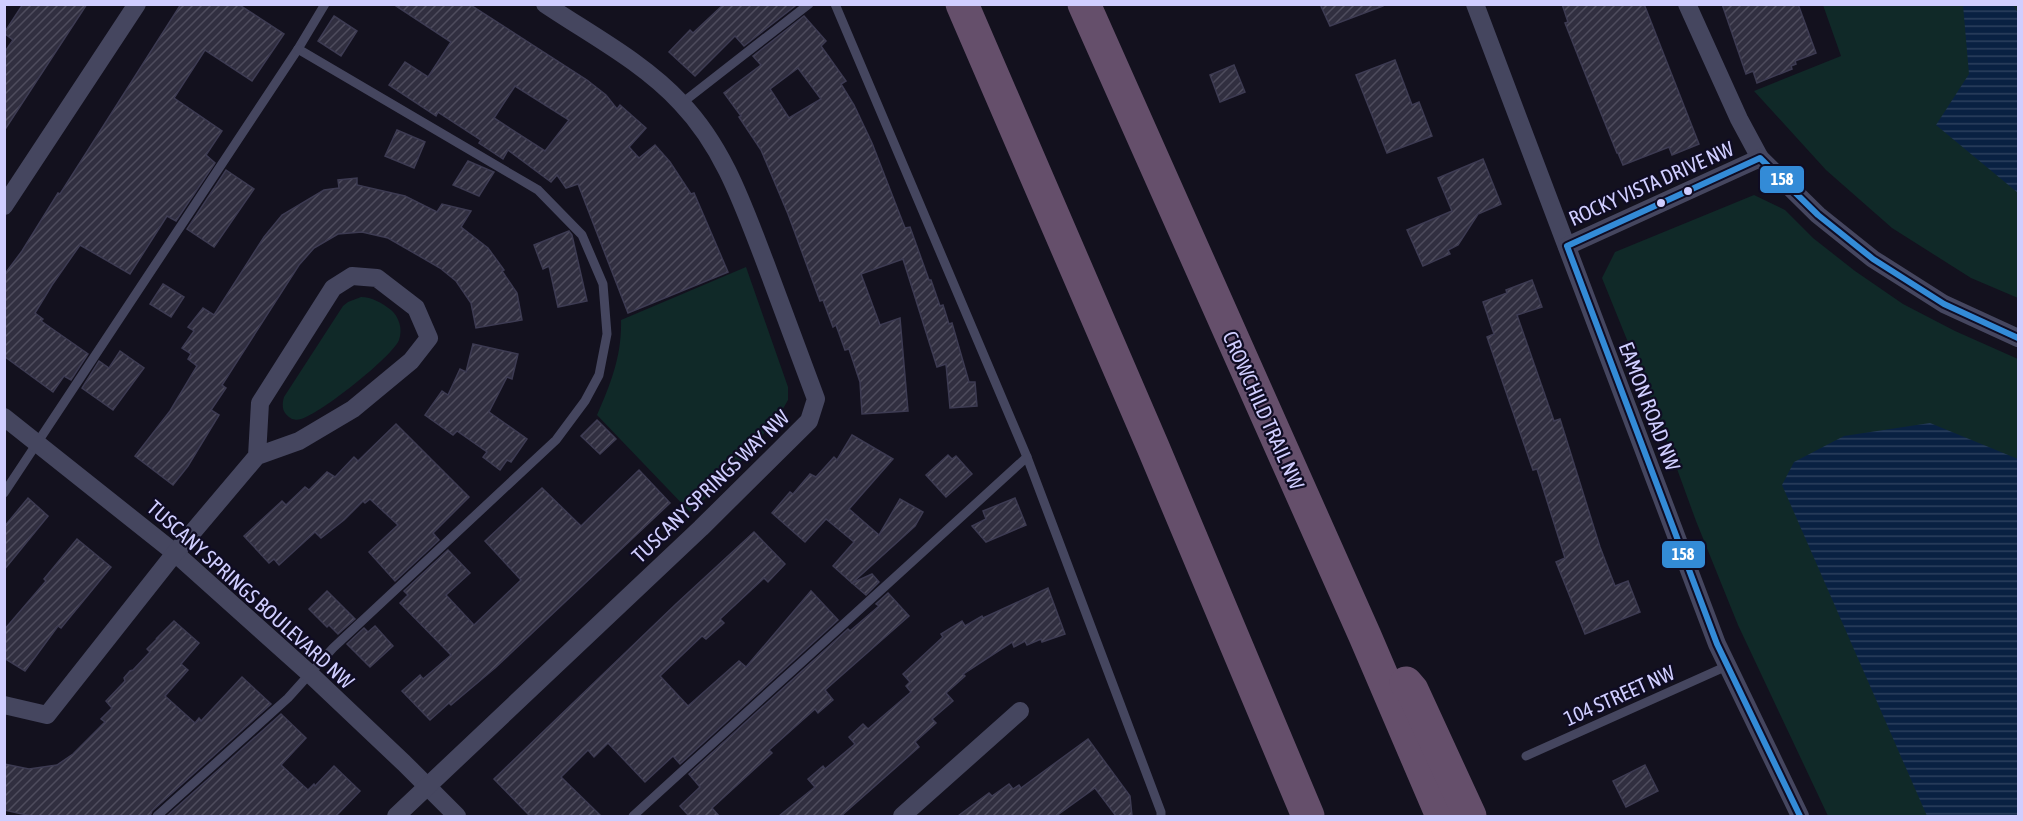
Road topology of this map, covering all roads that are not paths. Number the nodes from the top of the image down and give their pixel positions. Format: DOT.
graph roads {
  1 [pos="137,4"];
  2 [pos="325,4"];
  3 [pos="545,4"];
  4 [pos="809,4"];
  5 [pos="835,4"];
  6 [pos="962,4"];
  7 [pos="1084,4"];
  8 [pos="1475,4"];
  9 [pos="1687,4"];
  10 [pos="298,49"];
  11 [pos="682,104"];
  12 [pos="1760,158"];
  13 [pos="4,206"];
  14 [pos="1566,246"];
  15 [pos="2019,338"];
  16 [pos="4,417"];
  17 [pos="37,442"];
  18 [pos="257,456"];
  19 [pos="1027,457"];
  20 [pos="4,493"];
  21 [pos="175,553"];
  22 [pos="1365,636"];
  23 [pos="1727,666"];
  24 [pos="310,674"];
  25 [pos="4,705"];
  26 [pos="1020,711"];
  27 [pos="1526,756"];
  28 [pos="428,787"];
  29 [pos="157,816"];
  30 [pos="396,816"];
  31 [pos="457,816"];
  32 [pos="633,816"];
  33 [pos="902,816"];
  34 [pos="1161,816"];
  35 [pos="1308,816"];
  36 [pos="1442,816"];
  37 [pos="1470,816"];
  38 [pos="1800,816"];
  1 -- 13 [label="street"];
  2 -- 10 [label="lane"];
  3 -- 11 [label="street, TUSCANY SPRINGS WAY NW"];
  4 -- 11 [label="lane"];
  5 -- 19 [label="lane"];
  6 -- 35 [label="highway"];
  7 -- 22 [label="highway, CROWCHILD TRAIL NW"];
  8 -- 14 [label="street, EAMON ROAD NW"];
  9 -- 12 [label="street"];
  10 -- 17 [label="lane"];
  10 -- 24 [label="lane"];
  11 -- 28 [label="street, TUSCANY SPRINGS WAY NW"];
  12 -- 14 [label="street, ROCKY VISTA DRIVE NW"];
  12 -- 15 [label="street, ROCKY VISTA DRIVE NW"];
  14 -- 23 [label="street, EAMON ROAD NW"];
  16 -- 17 [label="street, TUSCANY SPRINGS BOULEVARD NW"];
  17 -- 20 [label="lane"];
  17 -- 21 [label="street, TUSCANY SPRINGS BOULEVARD NW"];
  18 -- 18 [label="street"];
  18 -- 21 [label="street"];
  19 -- 32 [label="lane"];
  19 -- 34 [label="lane"];
  21 -- 24 [label="street, TUSCANY SPRINGS BOULEVARD NW"];
  21 -- 25 [label="street"];
  22 -- 36 [label="highway, CROWCHILD TRAIL NW"];
  22 -- 37 [label="highway"];
  23 -- 27 [label="lane, 104 STREET NW"];
  23 -- 38 [label="street, EAMON ROAD NW"];
  24 -- 28 [label="street, TUSCANY SPRINGS BOULEVARD NW"];
  24 -- 29 [label="lane"];
  26 -- 33 [label="street"];
  28 -- 30 [label="street, TUSCANY SPRINGS WAY NW"];
  28 -- 31 [label="street, TUSCANY SPRINGS BOULEVARD NW"];
}
